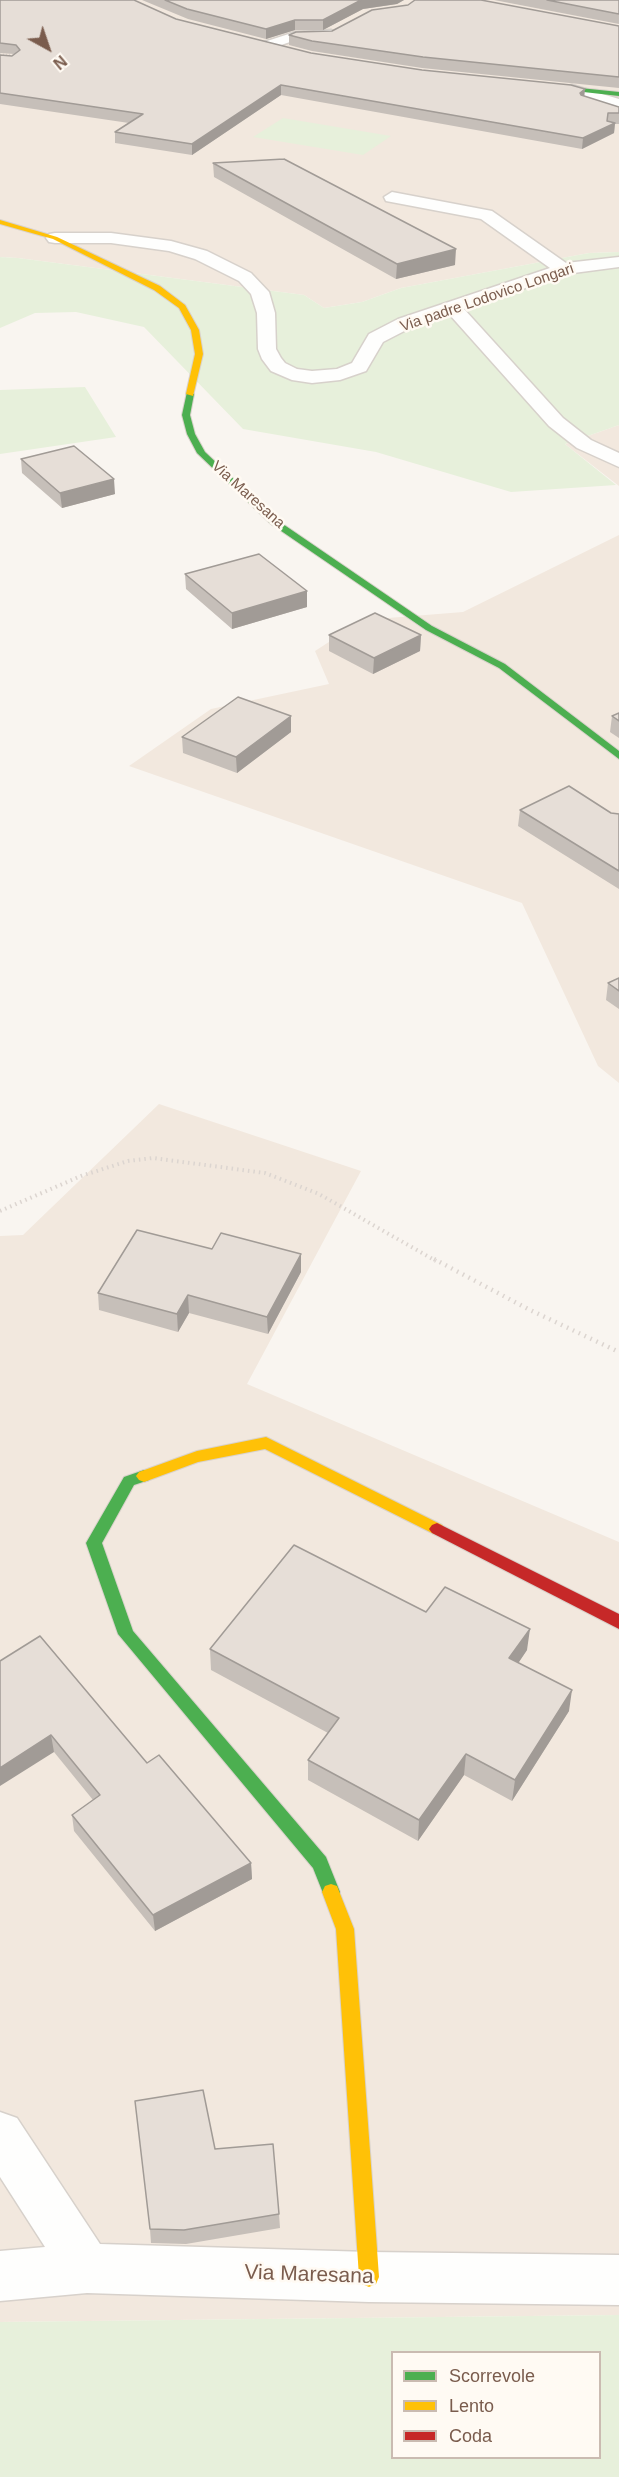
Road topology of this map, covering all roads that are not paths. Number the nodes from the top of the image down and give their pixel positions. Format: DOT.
graph roads {
  1 [pos="347,25"];
  2 [pos="261,45"];
  3 [pos="289,52"];
  4 [pos="527,85"];
  5 [pos="572,90"];
  6 [pos="619,94"];
  7 [pos="619,104"];
  8 [pos="392,197"];
  9 [pos="0,222"];
  10 [pos="55,238"];
  11 [pos="619,262"];
  12 [pos="563,269"];
  13 [pos="452,307"];
  14 [pos="619,461"];
  15 [pos="619,756"];
  16 [pos="619,1622"];
  17 [pos="0,2134"];
  18 [pos="87,2268"];
  19 [pos="0,2276"];
  20 [pos="369,2277"];
  21 [pos="619,2280"];
  1 -- 2 [label="street"];
  2 -- 3 [label="street"];
  4 -- 5 [label="street"];
  5 -- 6 [label="street"];
  5 -- 7 [label="street"];
  8 -- 12 [label="street"];
  9 -- 10 [label="street, Via Maresana"];
  10 -- 13 [label="street, Via padre Lodovico Longari"];
  10 -- 15 [label="street, Via Maresana"];
  11 -- 12 [label="street, Via padre Lodovico Longari"];
  12 -- 13 [label="street, Via padre Lodovico Longari"];
  13 -- 14 [label="street"];
  16 -- 20 [label="street"];
  17 -- 18 [label="street"];
  18 -- 19 [label="street, Via Maresana"];
  18 -- 20 [label="street, Via Maresana"];
  20 -- 21 [label="street, Via Maresana"];
}
